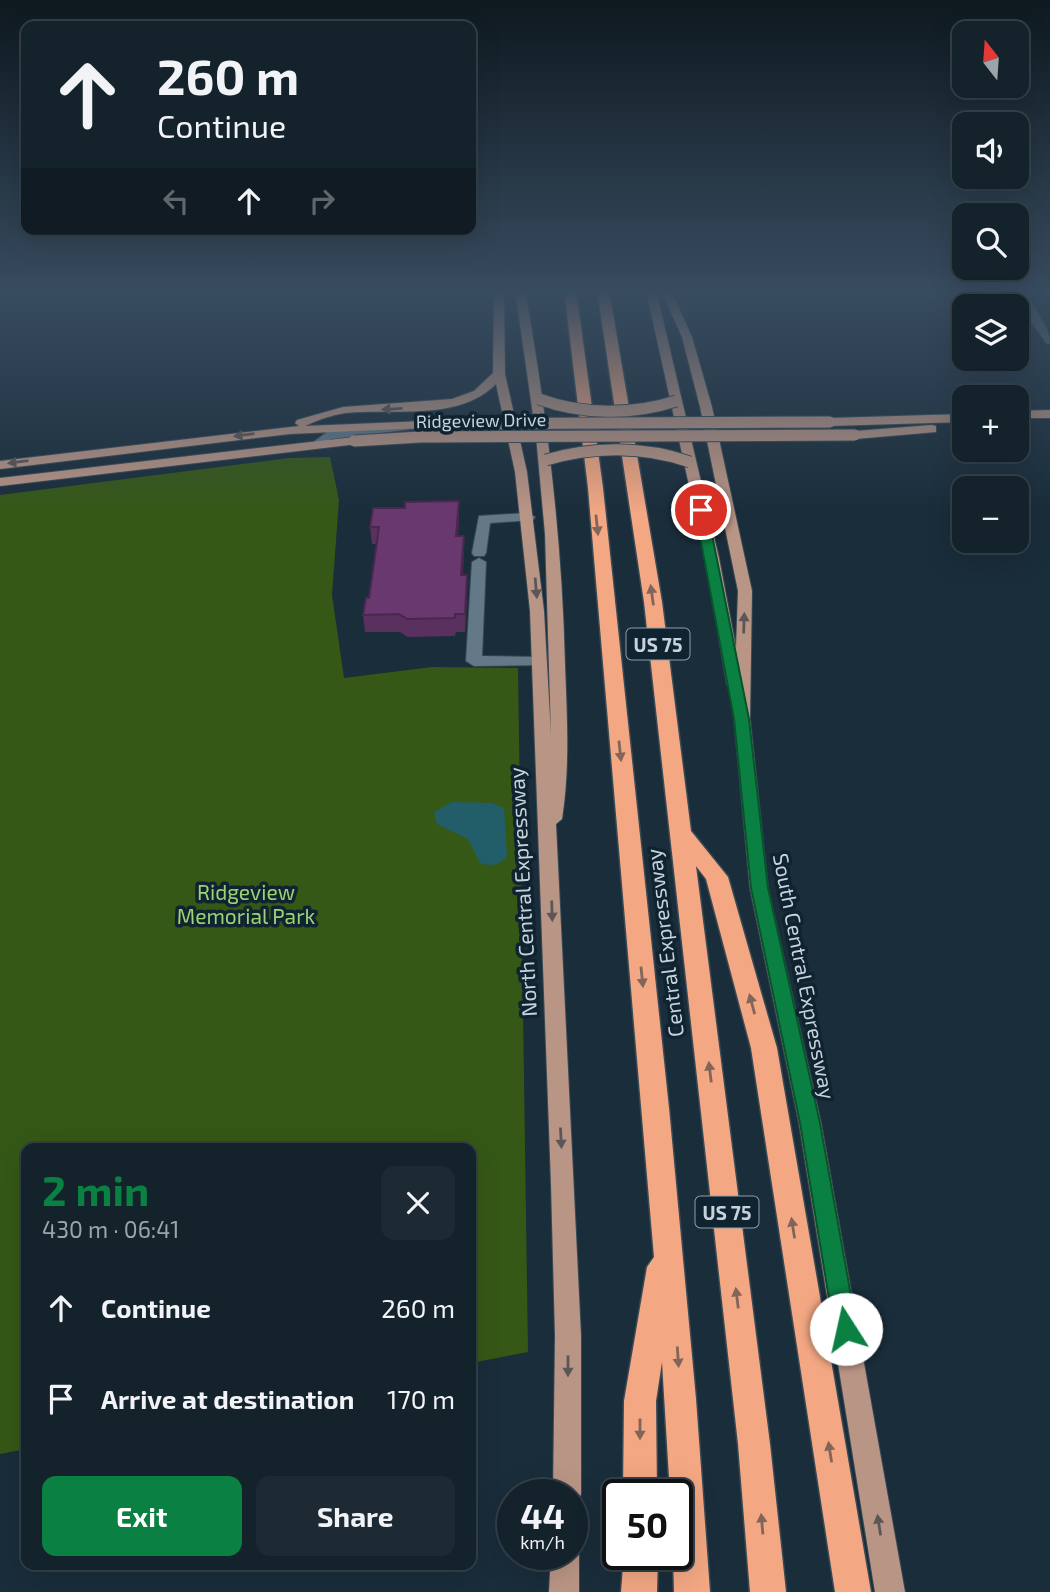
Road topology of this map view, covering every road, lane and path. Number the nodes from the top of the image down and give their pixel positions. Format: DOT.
graph roads {
  1 [pos="499,364"];
  2 [pos="533,364"];
  3 [pos="580,364"];
  4 [pos="615,364"];
  5 [pos="670,364"];
  6 [pos="694,364"];
  7 [pos="499,374"];
  8 [pos="539,399"];
  9 [pos="676,401"];
  10 [pos="952,419"];
  11 [pos="682,423"];
  12 [pos="422,424"];
  13 [pos="952,427"];
  14 [pos="290,429"];
  15 [pos="543,435"];
  16 [pos="685,437"];
  17 [pos="317,444"];
  18 [pos="46,459"];
  19 [pos="546,460"];
  20 [pos="690,462"];
  21 [pos="0,464"];
  22 [pos="47,476"];
  23 [pos="0,482"];
  24 [pos="528,517"];
  25 [pos="539,662"];
  26 [pos="741,719"];
  27 [pos="680,833"];
  28 [pos="549,843"];
  29 [pos="666,1240"];
  30 [pos="567,1479"];
  31 [pos="640,1479"];
  32 [pos="565,1570"];
  33 [pos="640,1570"];
  34 [pos="564,1592"];
  35 [pos="639,1592"];
  36 [pos="692,1592"];
  37 [pos="768,1592"];
  38 [pos="853,1592"];
  39 [pos="890,1592"];
  1 -- 7 [label="main road, North Central Expressway"];
  2 -- 8 [label="main road"];
  3 -- 29 [label="highway, Central Expressway / US 75, one-way"];
  27 -- 4 [label="highway, Central Expressway / US 75, one-way"];
  5 -- 9 [label="main road"];
  26 -- 6 [label="main road, South Central Expressway, one-way"];
  7 -- 14 [label="main road, one-way"];
  7 -- 24 [label="main road, North Central Expressway"];
  8 -- 9 [label="main road, bridge"];
  8 -- 15 [label="main road"];
  9 -- 11 [label="main road"];
  10 -- 11 [label="main road, Ridgeview Drive, bridge"];
  11 -- 15 [label="main road, Ridgeview Drive, bridge"];
  11 -- 16 [label="main road, bridge"];
  12 -- 14 [label="main road, Ridgeview Drive"];
  12 -- 15 [label="main road, Ridgeview Drive, bridge"];
  12 -- 17 [label="street"];
  13 -- 16 [label="main road, Ridgeview Drive, bridge"];
  14 -- 18 [label="main road, Ridgeview Drive, one-way"];
  15 -- 16 [label="main road, Ridgeview Drive, bridge"];
  15 -- 17 [label="main road, bridge"];
  15 -- 19 [label="main road"];
  16 -- 20 [label="main road"];
  17 -- 22 [label="main road"];
  18 -- 21 [label="main road, Ridgeview Drive, one-way"];
  18 -- 22 [label="main road"];
  19 -- 20 [label="main road, bridge"];
  19 -- 28 [label="main road"];
  20 -- 26 [label="main road"];
  22 -- 23 [label="main road"];
  24 -- 25 [label="main road, North Central Expressway, one-way"];
  24 -- 25 [label="street"];
  25 -- 28 [label="main road, North Central Expressway"];
  39 -- 26 [label="main road, South Central Expressway, one-way"];
  37 -- 27 [label="highway, Central Expressway / US 75, one-way"];
  38 -- 27 [label="highway, one-way"];
  28 -- 30 [label="main road, North Central Expressway, one-way"];
  29 -- 31 [label="highway, one-way"];
  29 -- 36 [label="highway, Central Expressway / US 75, one-way"];
  32 -- 34 [label="main road"];
  33 -- 35 [label="highway"];
}
